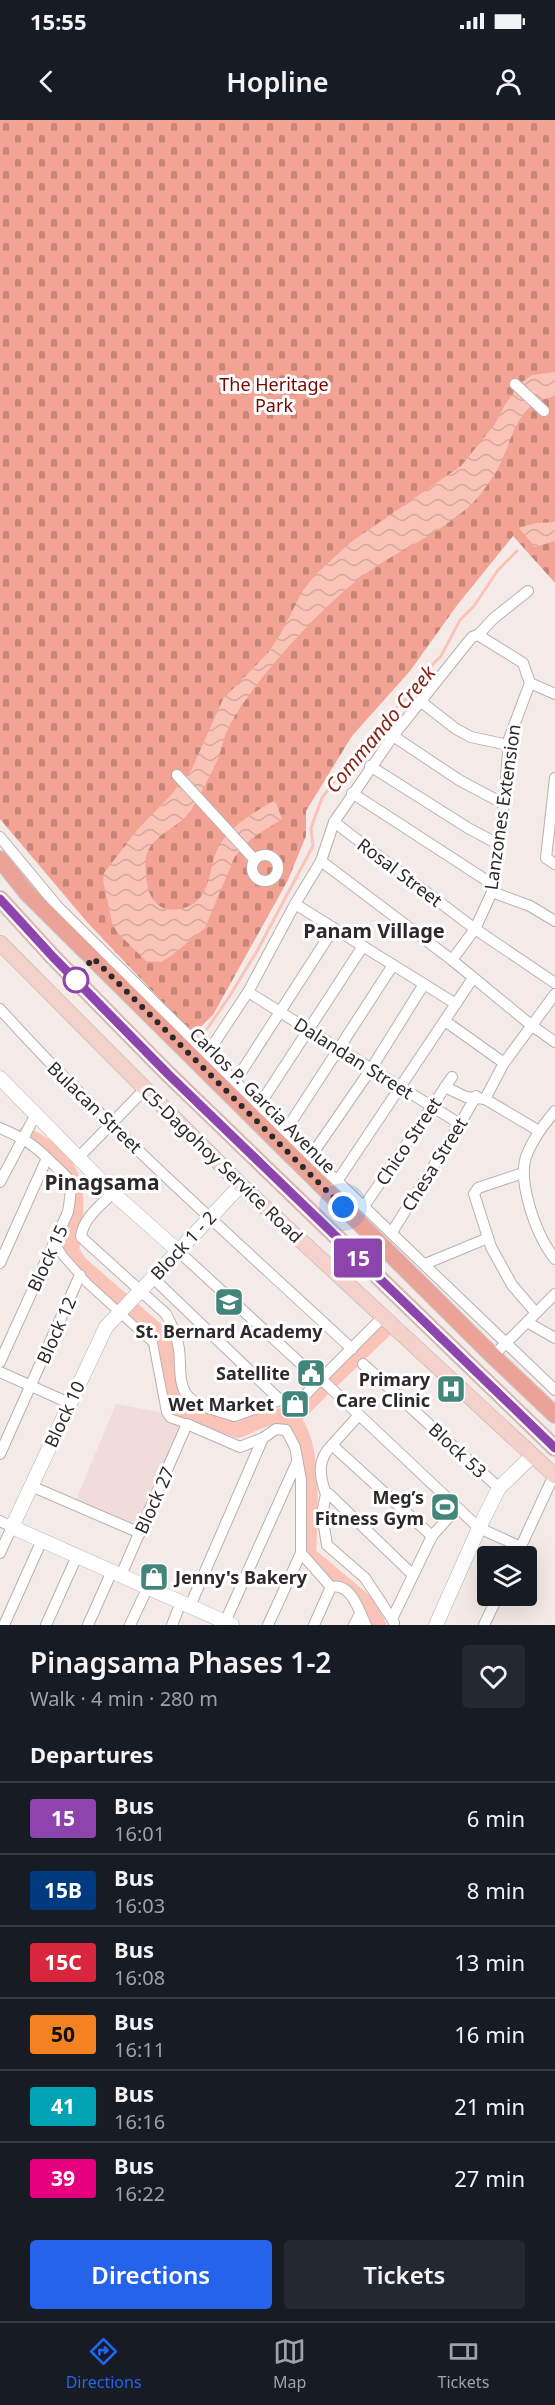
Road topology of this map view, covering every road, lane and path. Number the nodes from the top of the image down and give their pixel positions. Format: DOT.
graph roads {
  1 [pos="515,384"];
  2 [pos="544,411"];
  3 [pos="528,591"];
  4 [pos="475,636"];
  5 [pos="530,683"];
  6 [pos="555,694"];
  7 [pos="420,701"];
  8 [pos="393,736"];
  9 [pos="508,745"];
  10 [pos="370,766"];
  11 [pos="177,775"];
  12 [pos="555,778"];
  13 [pos="352,793"];
  14 [pos="504,804"];
  15 [pos="334,822"];
  16 [pos="0,837"];
  17 [pos="498,844"];
  18 [pos="253,858"];
  19 [pos="0,859"];
  20 [pos="321,861"];
  21 [pos="555,864"];
  22 [pos="492,888"];
  23 [pos="0,899"];
  24 [pos="295,904"];
  25 [pos="555,921"];
  26 [pos="334,928"];
  27 [pos="475,929"];
  28 [pos="363,946"];
  29 [pos="1,947"];
  30 [pos="452,960"];
  31 [pos="393,965"];
  32 [pos="473,978"];
  33 [pos="555,982"];
  34 [pos="424,984"];
  35 [pos="248,992"];
  36 [pos="555,994"];
  37 [pos="456,1004"];
  38 [pos="0,1009"];
  39 [pos="281,1012"];
  40 [pos="445,1020"];
  41 [pos="531,1025"];
  42 [pos="309,1030"];
  43 [pos="555,1042"];
  44 [pos="340,1049"];
  45 [pos="207,1054"];
  46 [pos="504,1063"];
  47 [pos="371,1069"];
  48 [pos="452,1077"];
  49 [pos="0,1078"];
  50 [pos="236,1080"];
  51 [pos="401,1087"];
  52 [pos="445,1087"];
  53 [pos="144,1089"];
  54 [pos="480,1097"];
  55 [pos="260,1104"];
  56 [pos="432,1107"];
  57 [pos="555,1111"];
  58 [pos="36,1114"];
  59 [pos="112,1123"];
  60 [pos="460,1124"];
  61 [pos="0,1128"];
  62 [pos="286,1130"];
  63 [pos="539,1131"];
  64 [pos="23,1138"];
  65 [pos="311,1156"];
  66 [pos="47,1158"];
  67 [pos="78,1158"];
  68 [pos="523,1173"];
  69 [pos="338,1180"];
  70 [pos="0,1182"];
  71 [pos="241,1185"];
  72 [pos="113,1193"];
  73 [pos="365,1205"];
  74 [pos="210,1216"];
  75 [pos="392,1232"];
  76 [pos="488,1238"];
  77 [pos="54,1240"];
  78 [pos="177,1250"];
  79 [pos="555,1258"];
  80 [pos="0,1263"];
  81 [pos="425,1264"];
  82 [pos="80,1275"];
  83 [pos="152,1277"];
  84 [pos="555,1294"];
  85 [pos="130,1302"];
  86 [pos="536,1313"];
  87 [pos="384,1316"];
  88 [pos="527,1322"];
  89 [pos="555,1338"];
  90 [pos="507,1343"];
  91 [pos="352,1349"];
  92 [pos="493,1356"];
  93 [pos="0,1362"];
  94 [pos="363,1364"];
  95 [pos="0,1372"];
  96 [pos="321,1379"];
  97 [pos="31,1386"];
  98 [pos="555,1390"];
  99 [pos="280,1400"];
  100 [pos="69,1403"];
  101 [pos="555,1415"];
  102 [pos="358,1416"];
  103 [pos="187,1424"];
  104 [pos="263,1438"];
  105 [pos="332,1445"];
  106 [pos="555,1448"];
  107 [pos="0,1454"];
  108 [pos="532,1456"];
  109 [pos="297,1462"];
  110 [pos="554,1475"];
  111 [pos="31,1486"];
  112 [pos="499,1488"];
  113 [pos="326,1494"];
  114 [pos="457,1508"];
  115 [pos="6,1524"];
  116 [pos="479,1528"];
  117 [pos="140,1533"];
  118 [pos="432,1536"];
  119 [pos="42,1540"];
  120 [pos="508,1546"];
  121 [pos="521,1546"];
  122 [pos="301,1552"];
  123 [pos="0,1553"];
  124 [pos="77,1556"];
  125 [pos="117,1573"];
  126 [pos="412,1574"];
  127 [pos="148,1587"];
  128 [pos="331,1587"];
  129 [pos="185,1604"];
  130 [pos="493,1606"];
  131 [pos="360,1614"];
  132 [pos="394,1622"];
  133 [pos="227,1624"];
  134 [pos="4,1625"];
  135 [pos="46,1625"];
  136 [pos="88,1625"];
  137 [pos="130,1625"];
  138 [pos="171,1625"];
  139 [pos="268,1625"];
  140 [pos="314,1625"];
  141 [pos="354,1625"];
  142 [pos="366,1625"];
  143 [pos="436,1625"];
  144 [pos="484,1625"];
  1 -- 2 [label="street"];
  3 -- 4 [label="street"];
  4 -- 5 [label="street"];
  4 -- 7 [label="street"];
  5 -- 6 [label="street"];
  5 -- 9 [label="street, Lanzones Extension"];
  7 -- 8 [label="street"];
  7 -- 9 [label="street"];
  8 -- 10 [label="street"];
  8 -- 14 [label="street"];
  9 -- 14 [label="street, Lanzones Extension"];
  10 -- 13 [label="street"];
  10 -- 17 [label="street"];
  11 -- 18 [label="street"];
  12 -- 21 [label="street"];
  13 -- 15 [label="street"];
  13 -- 22 [label="street"];
  14 -- 17 [label="street, Lanzones Extension"];
  15 -- 20 [label="street"];
  15 -- 27 [label="street, Rosal Street"];
  16 -- 45 [label="street"];
  17 -- 22 [label="street, Lanzones Extension"];
  19 -- 92 [label="main road, Carlos P. Garcia Avenue"];
  20 -- 24 [label="street"];
  20 -- 30 [label="street"];
  22 -- 25 [label="street"];
  22 -- 27 [label="street, Lanzones Extension"];
  23 -- 106 [label="main road"];
  24 -- 26 [label="street"];
  24 -- 35 [label="street"];
  26 -- 28 [label="street"];
  26 -- 39 [label="street"];
  27 -- 30 [label="street, Lanzones Extension"];
  27 -- 33 [label="street, Rosal Street"];
  28 -- 31 [label="street"];
  28 -- 42 [label="street"];
  29 -- 53 [label="main road, C5-Dagohoy Service Road"];
  30 -- 32 [label="street"];
  31 -- 34 [label="street"];
  31 -- 44 [label="street"];
  32 -- 37 [label="street"];
  32 -- 41 [label="street"];
  34 -- 37 [label="street"];
  34 -- 47 [label="street"];
  35 -- 39 [label="street, Dalandan Street"];
  35 -- 45 [label="street"];
  36 -- 41 [label="street, Chesa Street"];
  37 -- 40 [label="street"];
  38 -- 59 [label="street, Bulacan Street"];
  39 -- 42 [label="street, Dalandan Street"];
  39 -- 50 [label="street"];
  40 -- 46 [label="street"];
  40 -- 51 [label="street"];
  41 -- 43 [label="street"];
  41 -- 46 [label="street, Chesa Street"];
  42 -- 44 [label="street, Dalandan Street"];
  42 -- 55 [label="street"];
  44 -- 47 [label="street, Dalandan Street"];
  44 -- 62 [label="street"];
  45 -- 50 [label="street"];
  46 -- 54 [label="street, Chesa Street"];
  47 -- 51 [label="street, Dalandan Street"];
  47 -- 65 [label="street"];
  48 -- 52 [label="street, Chico Street"];
  49 -- 58 [label="street"];
  50 -- 55 [label="street"];
  51 -- 56 [label="street, Dalandan Street"];
  51 -- 69 [label="street"];
  52 -- 54 [label="street"];
  52 -- 56 [label="street, Chico Street"];
  53 -- 59 [label="street"];
  53 -- 71 [label="main road, C5-Dagohoy Service Road"];
  54 -- 60 [label="street, Chesa Street"];
  54 -- 63 [label="street"];
  55 -- 62 [label="street"];
  56 -- 60 [label="street, Dalandan Street"];
  56 -- 73 [label="street, Chico Street"];
  57 -- 63 [label="street"];
  58 -- 64 [label="street"];
  58 -- 67 [label="street"];
  59 -- 67 [label="street"];
  59 -- 74 [label="street, Bulacan Street"];
  60 -- 75 [label="street, Chesa Street"];
  61 -- 64 [label="street, Block 15"];
  62 -- 65 [label="street"];
  63 -- 68 [label="street"];
  64 -- 66 [label="street, Block 15"];
  64 -- 70 [label="street"];
  65 -- 69 [label="street"];
  66 -- 77 [label="street, Block 15"];
  66 -- 80 [label="street"];
  67 -- 72 [label="street"];
  68 -- 76 [label="street"];
  68 -- 79 [label="street"];
  69 -- 73 [label="street"];
  71 -- 74 [label="street, Block 1 - 2"];
  71 -- 87 [label="main road, C5-Dagohoy Service Road"];
  72 -- 78 [label="street"];
  72 -- 85 [label="street"];
  73 -- 75 [label="street"];
  74 -- 78 [label="street, Block 1 - 2"];
  74 -- 91 [label="street, Bulacan Street"];
  75 -- 81 [label="street"];
  76 -- 81 [label="street"];
  76 -- 86 [label="street"];
  77 -- 82 [label="street"];
  77 -- 93 [label="street, Block 15"];
  78 -- 83 [label="street, Block 1 - 2"];
  78 -- 96 [label="street"];
  81 -- 90 [label="street"];
  82 -- 85 [label="street"];
  82 -- 97 [label="street, Block 12"];
  83 -- 85 [label="street, Block 1 - 2"];
  83 -- 99 [label="street"];
  84 -- 86 [label="street"];
  85 -- 99 [label="street"];
  85 -- 100 [label="street, Block 10"];
  85 -- 103 [label="street"];
  86 -- 88 [label="street"];
  87 -- 91 [label="street"];
  87 -- 108 [label="main road, C5-Dagohoy Service Road"];
  88 -- 89 [label="street"];
  88 -- 90 [label="street"];
  90 -- 92 [label="street"];
  90 -- 98 [label="street"];
  91 -- 96 [label="street"];
  92 -- 101 [label="main road, Carlos P. Garcia Avenue"];
  94 -- 112 [label="street, Block 53"];
  95 -- 97 [label="street"];
  96 -- 99 [label="street"];
  96 -- 102 [label="street"];
  97 -- 100 [label="street"];
  97 -- 107 [label="street, Block 12"];
  100 -- 111 [label="street, Block 10"];
  102 -- 105 [label="street"];
  102 -- 114 [label="street"];
  103 -- 104 [label="street"];
  103 -- 117 [label="street, Block 27"];
  104 -- 109 [label="street"];
  104 -- 129 [label="street"];
  105 -- 113 [label="street"];
  105 -- 118 [label="street"];
  108 -- 110 [label="main road, C5-Dagohoy Service Road"];
  108 -- 112 [label="street"];
  109 -- 122 [label="street"];
  109 -- 133 [label="street"];
  110 -- 121 [label="street"];
  111 -- 115 [label="street, Block 10"];
  111 -- 117 [label="street"];
  112 -- 116 [label="street"];
  113 -- 126 [label="street"];
  113 -- 132 [label="street"];
  114 -- 116 [label="street"];
  114 -- 118 [label="street"];
  115 -- 119 [label="street"];
  115 -- 123 [label="street"];
  116 -- 120 [label="street"];
  116 -- 143 [label="street"];
  117 -- 125 [label="street, Block 27"];
  118 -- 126 [label="street"];
  119 -- 124 [label="street"];
  119 -- 134 [label="street"];
  122 -- 128 [label="street"];
  122 -- 139 [label="street"];
  124 -- 125 [label="street"];
  124 -- 135 [label="street"];
  125 -- 127 [label="street"];
  125 -- 136 [label="street, Block 27"];
  126 -- 132 [label="street"];
  127 -- 129 [label="street"];
  127 -- 137 [label="street"];
  128 -- 131 [label="street"];
  128 -- 140 [label="street"];
  129 -- 133 [label="street"];
  129 -- 138 [label="street"];
  130 -- 144 [label="street"];
  131 -- 141 [label="street"];
  131 -- 142 [label="street"];
}
